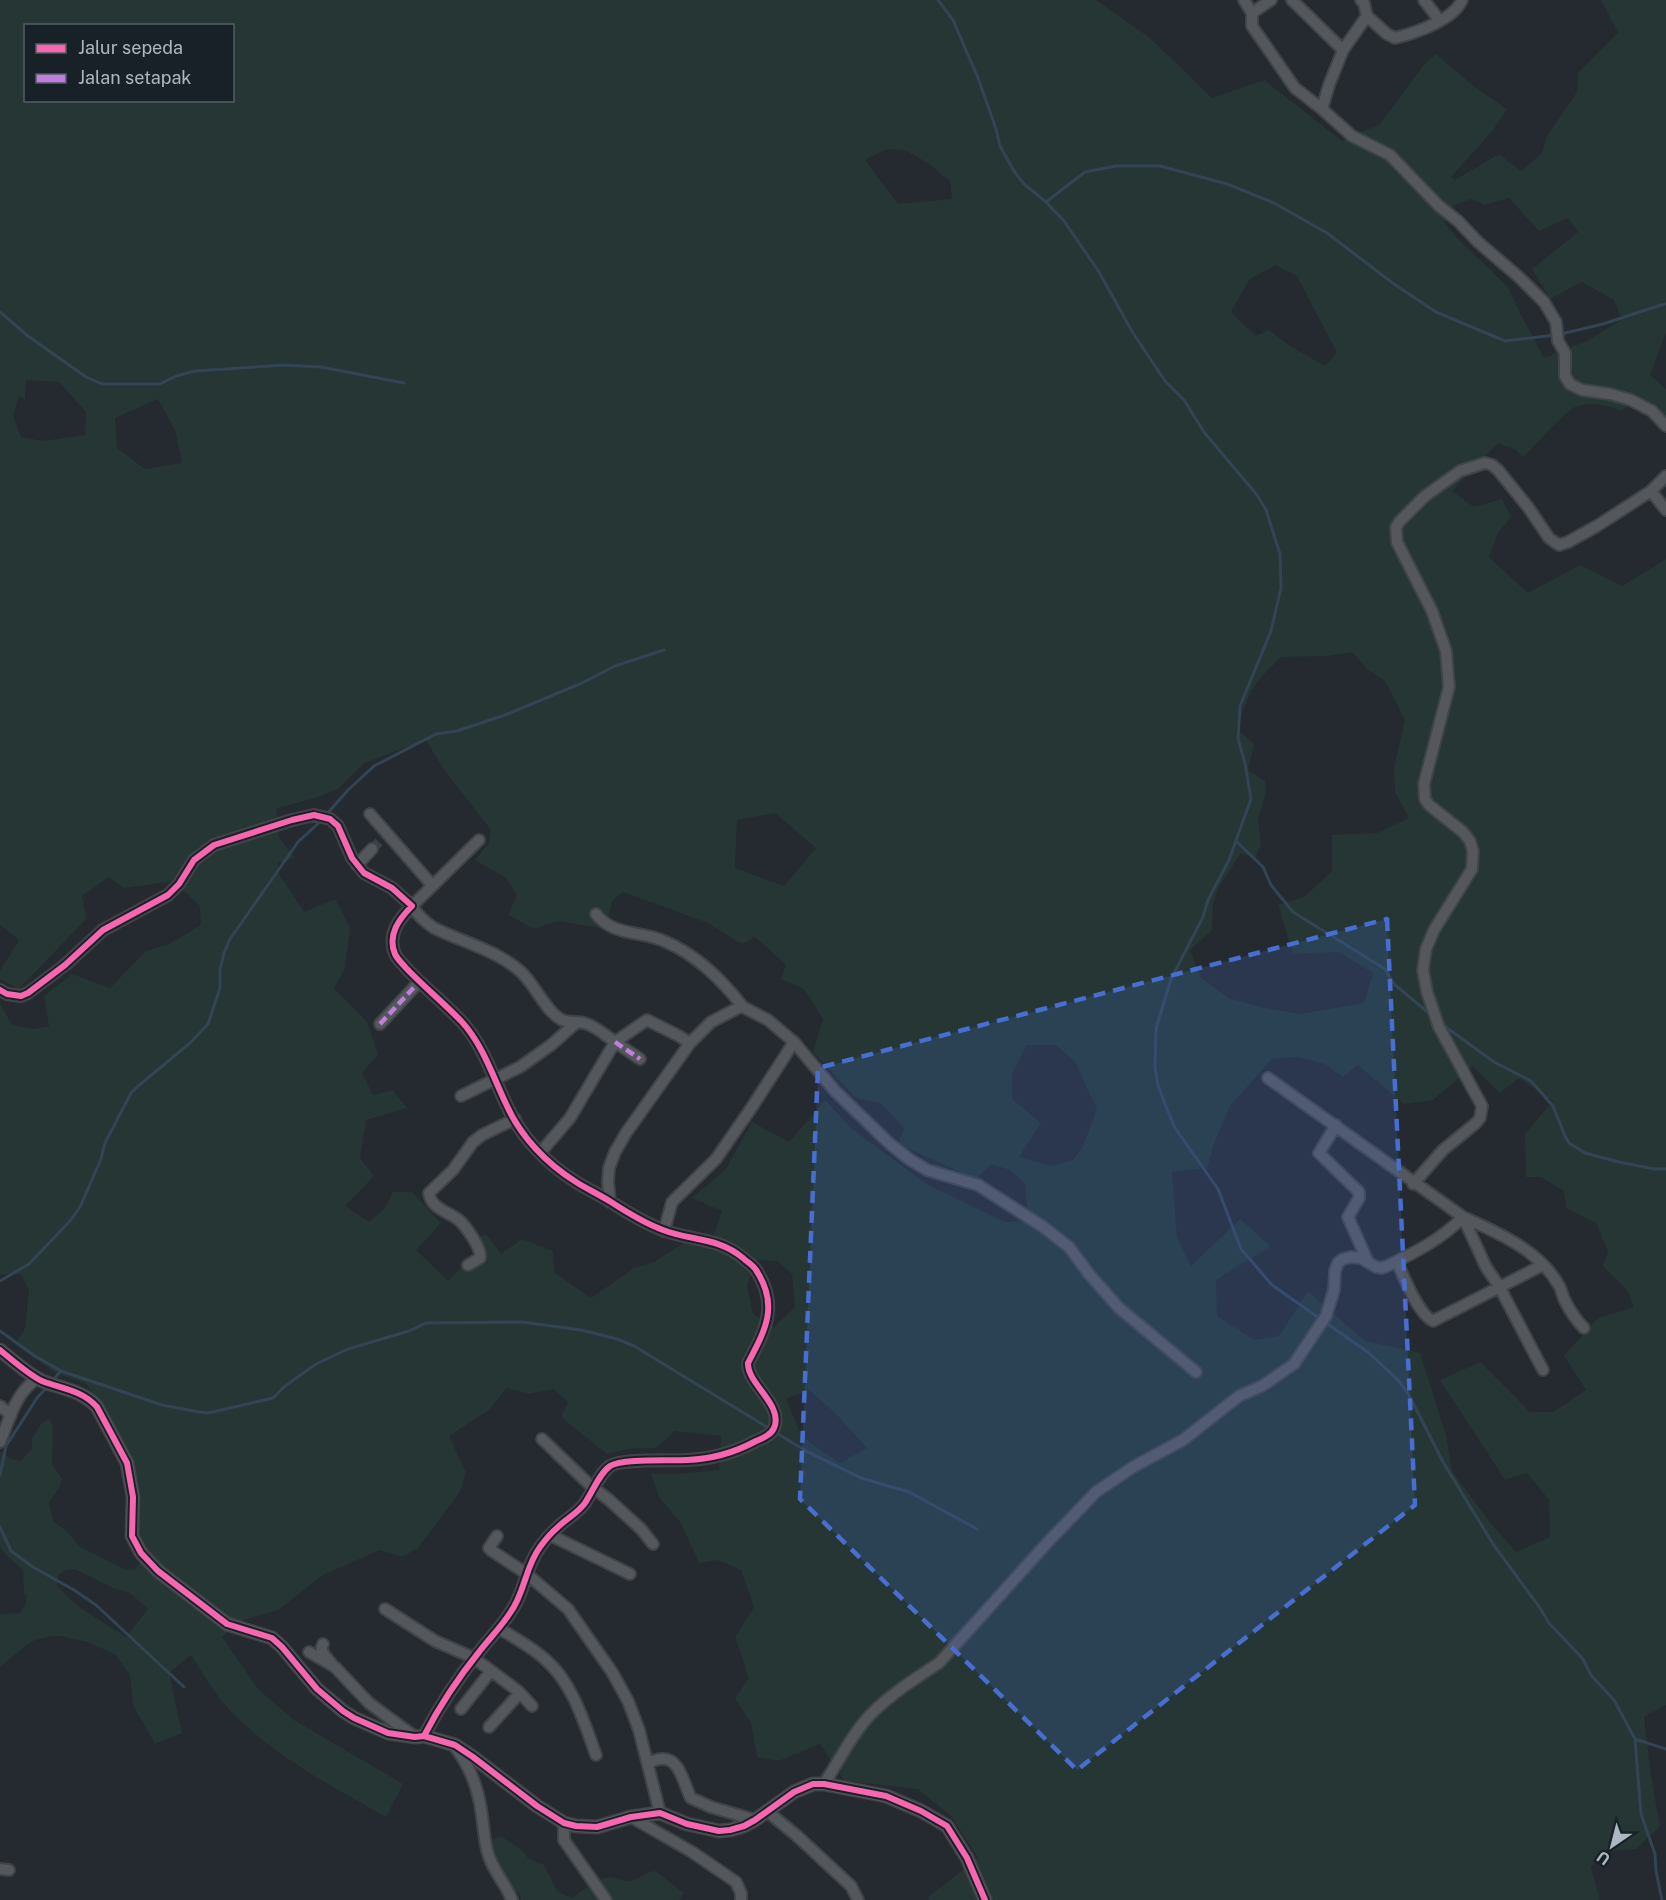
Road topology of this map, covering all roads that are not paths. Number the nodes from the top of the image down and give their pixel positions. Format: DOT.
graph roads {
  1 [pos="1244,0"];
  2 [pos="1271,0"];
  3 [pos="1292,0"];
  4 [pos="1361,0"];
  5 [pos="1424,0"];
  6 [pos="1461,0"];
  7 [pos="1252,13"];
  8 [pos="1367,16"];
  9 [pos="1440,21"];
  10 [pos="1343,50"];
  11 [pos="1322,110"];
  12 [pos="1666,426"];
  13 [pos="1666,476"];
  14 [pos="1651,491"];
  15 [pos="1666,510"];
  16 [pos="370,814"];
  17 [pos="480,840"];
  18 [pos="372,849"];
  19 [pos="357,865"];
  20 [pos="432,885"];
  21 [pos="412,906"];
  22 [pos="596,914"];
  23 [pos="419,982"];
  24 [pos="0,990"];
  25 [pos="743,1007"];
  26 [pos="576,1022"];
  27 [pos="380,1024"];
  28 [pos="794,1041"];
  29 [pos="615,1042"];
  30 [pos="690,1043"];
  31 [pos="640,1059"];
  32 [pos="495,1078"];
  33 [pos="1268,1078"];
  34 [pos="461,1096"];
  35 [pos="515,1119"];
  36 [pos="1336,1125"];
  37 [pos="540,1153"];
  38 [pos="1413,1184"];
  39 [pos="610,1202"];
  40 [pos="1462,1217"];
  41 [pos="664,1230"];
  42 [pos="1368,1262"];
  43 [pos="1397,1262"];
  44 [pos="468,1265"];
  45 [pos="1543,1265"];
  46 [pos="1498,1286"];
  47 [pos="1584,1328"];
  48 [pos="0,1350"];
  49 [pos="1543,1370"];
  50 [pos="1196,1372"];
  51 [pos="40,1379"];
  52 [pos="0,1406"];
  53 [pos="11,1414"];
  54 [pos="542,1439"];
  55 [pos="0,1442"];
  56 [pos="593,1488"];
  57 [pos="550,1535"];
  58 [pos="497,1536"];
  59 [pos="652,1544"];
  60 [pos="527,1574"];
  61 [pos="630,1574"];
  62 [pos="386,1609"];
  63 [pos="499,1628"];
  64 [pos="323,1644"];
  65 [pos="309,1652"];
  66 [pos="474,1658"];
  67 [pos="334,1667"];
  68 [pos="491,1671"];
  69 [pos="520,1693"];
  70 [pos="532,1706"];
  71 [pos="461,1709"];
  72 [pos="489,1727"];
  73 [pos="420,1736"];
  74 [pos="455,1745"];
  75 [pos="596,1755"];
  76 [pos="648,1763"];
  77 [pos="824,1784"];
  78 [pos="768,1812"];
  79 [pos="660,1813"];
  80 [pos="631,1817"];
  81 [pos="755,1821"];
  82 [pos="564,1823"];
  83 [pos="855,1899"];
  84 [pos="512,1900"];
  85 [pos="606,1900"];
  86 [pos="741,1900"];
  87 [pos="984,1900"];
  1 -- 7 [label="street"];
  2 -- 7 [label="street"];
  3 -- 10 [label="street"];
  4 -- 8 [label="street"];
  5 -- 9 [label="street"];
  6 -- 9 [label="street"];
  7 -- 11 [label="street"];
  8 -- 9 [label="street"];
  8 -- 10 [label="street"];
  10 -- 11 [label="street"];
  11 -- 12 [label="street"];
  13 -- 14 [label="street"];
  14 -- 15 [label="street"];
  14 -- 38 [label="street"];
  16 -- 20 [label="street"];
  17 -- 20 [label="street"];
  18 -- 19 [label="street"];
  19 -- 21 [label="street"];
  19 -- 24 [label="street"];
  20 -- 21 [label="street"];
  21 -- 23 [label="street"];
  21 -- 26 [label="street"];
  22 -- 25 [label="street"];
  23 -- 27 [label="street"];
  23 -- 32 [label="street"];
  25 -- 28 [label="street"];
  25 -- 30 [label="street"];
  26 -- 29 [label="street"];
  26 -- 32 [label="street"];
  28 -- 41 [label="street"];
  28 -- 50 [label="street"];
  29 -- 30 [label="street"];
  29 -- 31 [label="street"];
  29 -- 37 [label="street"];
  30 -- 39 [label="street"];
  32 -- 34 [label="street"];
  32 -- 35 [label="street"];
  33 -- 36 [label="street"];
  35 -- 37 [label="street"];
  35 -- 44 [label="street"];
  36 -- 38 [label="street"];
  36 -- 42 [label="street"];
  37 -- 39 [label="street"];
  38 -- 40 [label="street"];
  39 -- 41 [label="street"];
  40 -- 43 [label="street"];
  40 -- 45 [label="street"];
  40 -- 46 [label="street"];
  41 -- 56 [label="street"];
  42 -- 43 [label="street"];
  42 -- 77 [label="street"];
  43 -- 46 [label="street"];
  45 -- 46 [label="street"];
  45 -- 47 [label="street"];
  46 -- 49 [label="street"];
  48 -- 51 [label="street"];
  51 -- 53 [label="street"];
  51 -- 73 [label="street"];
  52 -- 53 [label="street"];
  53 -- 55 [label="street"];
  54 -- 56 [label="street"];
  56 -- 57 [label="street"];
  56 -- 59 [label="street"];
  57 -- 60 [label="street"];
  57 -- 61 [label="street"];
  58 -- 60 [label="street"];
  60 -- 63 [label="street"];
  60 -- 76 [label="street"];
  62 -- 66 [label="street"];
  63 -- 66 [label="street"];
  63 -- 75 [label="street"];
  64 -- 67 [label="street"];
  65 -- 67 [label="street"];
  66 -- 68 [label="street"];
  66 -- 73 [label="street"];
  67 -- 73 [label="street"];
  68 -- 69 [label="street"];
  68 -- 71 [label="street"];
  69 -- 70 [label="street"];
  69 -- 72 [label="street"];
  73 -- 74 [label="street"];
  74 -- 82 [label="street"];
  74 -- 84 [label="street"];
  76 -- 79 [label="street"];
  76 -- 81 [label="street"];
  77 -- 78 [label="street"];
  77 -- 87 [label="street"];
  78 -- 81 [label="street"];
  78 -- 83 [label="street"];
  79 -- 80 [label="street"];
  79 -- 81 [label="street"];
  80 -- 82 [label="street"];
  80 -- 86 [label="street"];
  82 -- 85 [label="street"];
}
